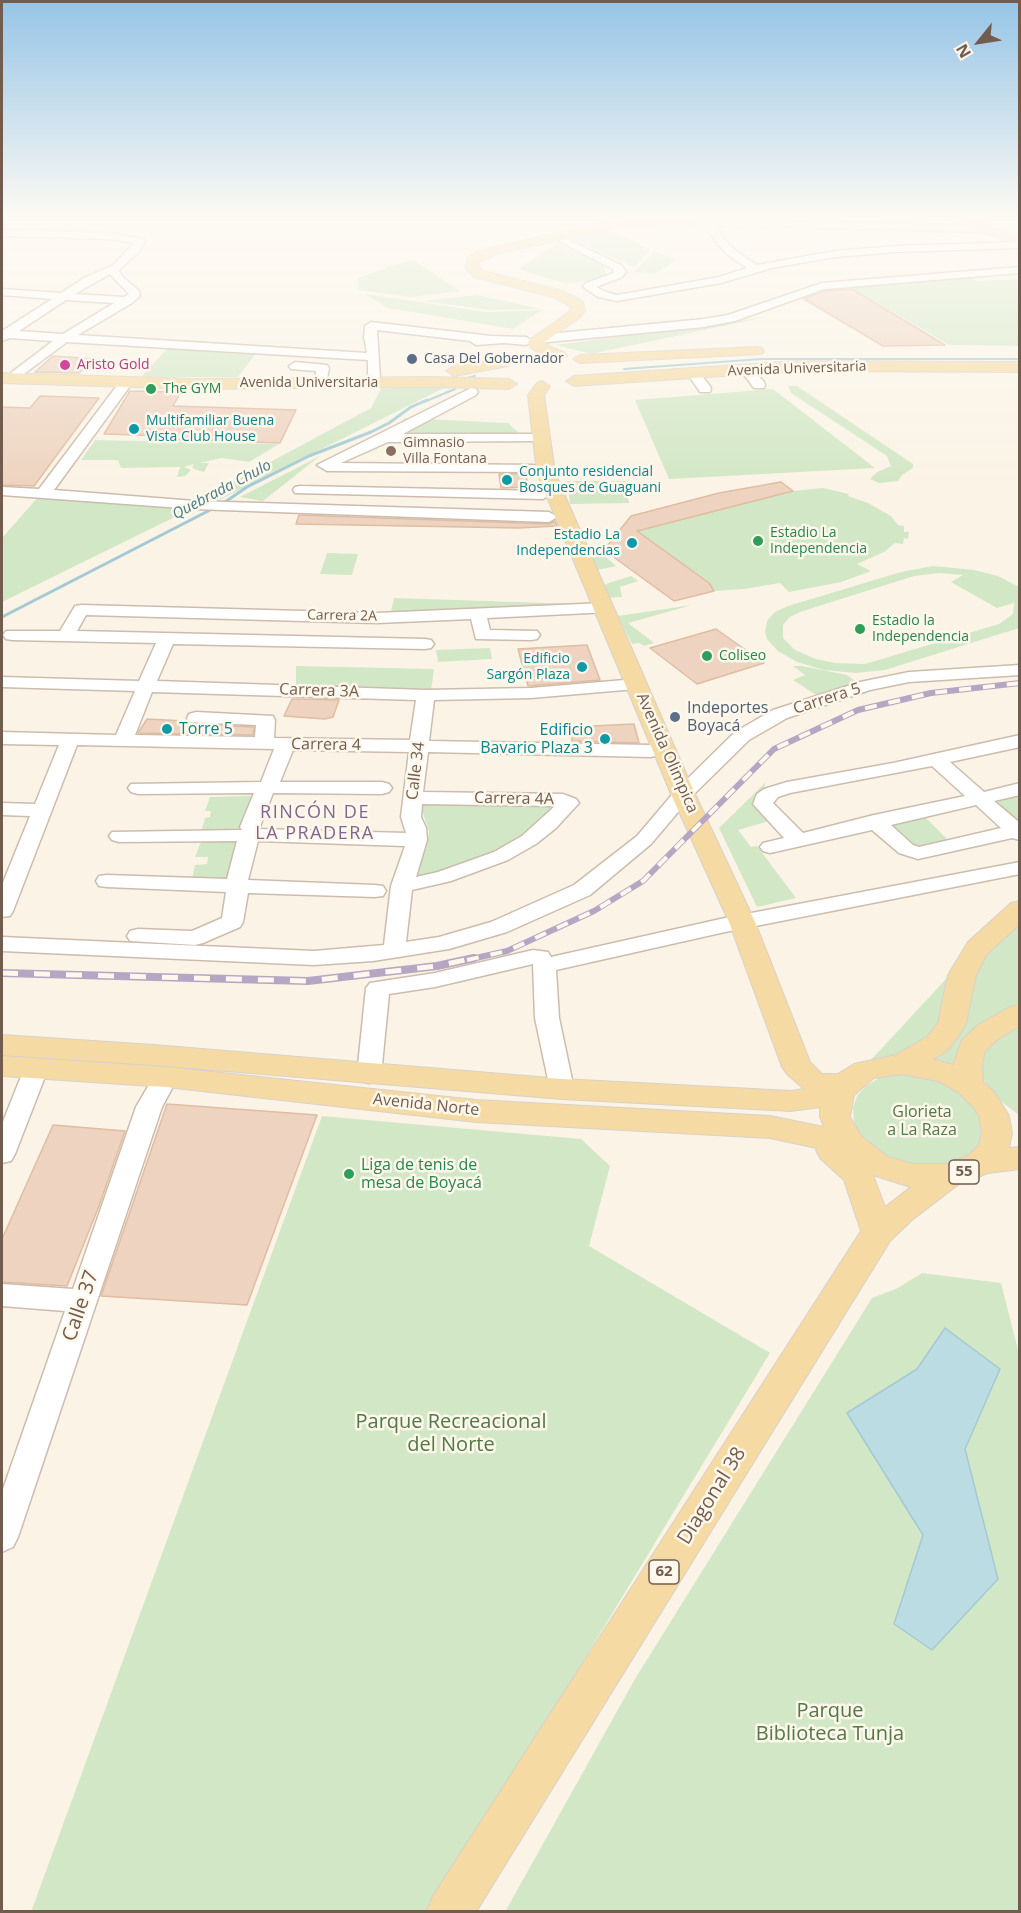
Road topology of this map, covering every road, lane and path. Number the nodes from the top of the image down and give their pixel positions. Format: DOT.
graph roads {
  1 [pos="49,305"];
  2 [pos="121,305"];
  3 [pos="561,305"];
  4 [pos="578,305"];
  5 [pos="767,305"];
  6 [pos="625,314"];
  7 [pos="552,329"];
  8 [pos="631,331"];
  9 [pos="3,335"];
  10 [pos="573,336"];
  11 [pos="63,339"];
  12 [pos="491,340"];
  13 [pos="532,340"];
  14 [pos="404,343"];
  15 [pos="378,349"];
  16 [pos="767,351"];
  17 [pos="560,356"];
  18 [pos="580,359"];
  19 [pos="514,360"];
  20 [pos="281,365"];
  21 [pos="1020,367"];
  22 [pos="746,369"];
  23 [pos="693,373"];
  24 [pos="7,376"];
  25 [pos="321,379"];
  26 [pos="374,379"];
  27 [pos="127,382"];
  28 [pos="558,384"];
  29 [pos="514,385"];
  30 [pos="759,385"];
  31 [pos="705,389"];
  32 [pos="471,392"];
  33 [pos="385,438"];
  34 [pos="532,438"];
  35 [pos="533,469"];
  36 [pos="300,490"];
  37 [pos="2,491"];
  38 [pos="44,493"];
  39 [pos="543,495"];
  40 [pos="549,517"];
  41 [pos="597,608"];
  42 [pos="478,613"];
  43 [pos="376,618"];
  44 [pos="531,635"];
  45 [pos="12,636"];
  46 [pos="66,636"];
  47 [pos="166,639"];
  48 [pos="371,641"];
  49 [pos="425,644"];
  50 [pos="1020,670"];
  51 [pos="2,682"];
  52 [pos="630,684"];
  53 [pos="146,687"];
  54 [pos="280,689"];
  55 [pos="426,695"];
  56 [pos="275,714"];
  57 [pos="196,718"];
  58 [pos="2,738"];
  59 [pos="70,740"];
  60 [pos="123,740"];
  61 [pos="1020,741"];
  62 [pos="264,743"];
  63 [pos="285,744"];
  64 [pos="418,746"];
  65 [pos="651,751"];
  66 [pos="936,760"];
  67 [pos="267,787"];
  68 [pos="138,788"];
  69 [pos="382,788"];
  70 [pos="1020,789"];
  71 [pos="412,798"];
  72 [pos="979,798"];
  73 [pos="677,802"];
  74 [pos="2,809"];
  75 [pos="42,810"];
  76 [pos="874,821"];
  77 [pos="1018,833"];
  78 [pos="249,834"];
  79 [pos="119,836"];
  80 [pos="797,839"];
  81 [pos="417,840"];
  82 [pos="770,847"];
  83 [pos="1020,868"];
  84 [pos="107,881"];
  85 [pos="402,886"];
  86 [pos="237,887"];
  87 [pos="375,891"];
  88 [pos="4,899"];
  89 [pos="1020,909"];
  90 [pos="232,922"];
  91 [pos="733,924"];
  92 [pos="91,935"];
  93 [pos="2,944"];
  94 [pos="362,947"];
  95 [pos="393,951"];
  96 [pos="545,965"];
  97 [pos="1020,1014"];
  98 [pos="2,1045"];
  99 [pos="902,1064"];
  100 [pos="2,1066"];
  101 [pos="36,1069"];
  102 [pos="369,1075"];
  103 [pos="166,1077"];
  104 [pos="968,1086"];
  105 [pos="842,1088"];
  106 [pos="562,1089"];
  107 [pos="12,1098"];
  108 [pos="791,1101"];
  109 [pos="990,1108"];
  110 [pos="1020,1122"];
  111 [pos="770,1127"];
  112 [pos="858,1151"];
  113 [pos="2,1154"];
  114 [pos="1020,1158"];
  115 [pos="980,1163"];
  116 [pos="948,1176"];
  117 [pos="878,1232"];
  118 [pos="2,1295"];
  119 [pos="84,1301"];
  120 [pos="9,1496"];
  121 [pos="2,1537"];
  122 [pos="449,1911"];
  1 -- 9 [label="street"];
  2 -- 11 [label="street"];
  3 -- 13 [label="main road"];
  4 -- 7 [label="main road"];
  5 -- 8 [label="street"];
  6 -- 8 [label="street"];
  7 -- 10 [label="street"];
  7 -- 13 [label="main road"];
  8 -- 10 [label="street"];
  9 -- 11 [label="street"];
  10 -- 13 [label="street"];
  11 -- 15 [label="street"];
  11 -- 24 [label="street"];
  12 -- 13 [label="street"];
  12 -- 14 [label="street"];
  12 -- 15 [label="street"];
  13 -- 17 [label="main road"];
  13 -- 19 [label="main road"];
  15 -- 26 [label="street"];
  16 -- 18 [label="main road, Avenida Universitaria"];
  17 -- 18 [label="main road, Avenida Universitaria"];
  17 -- 19 [label="main road, Avenida Universitaria"];
  18 -- 28 [label="main road"];
  19 -- 26 [label="main road, Avenida Universitaria"];
  19 -- 29 [label="main road, Avenida Olimpica"];
  20 -- 25 [label="street"];
  21 -- 22 [label="main road, Avenida Universitaria"];
  22 -- 23 [label="main road, Avenida Universitaria"];
  22 -- 30 [label="street"];
  23 -- 28 [label="main road, Avenida Universitaria"];
  23 -- 31 [label="street"];
  24 -- 25 [label="main road, Avenida Universitaria"];
  24 -- 27 [label="main road, Avenida Universitaria"];
  25 -- 26 [label="main road, Avenida Universitaria"];
  27 -- 29 [label="main road, Avenida Universitaria"];
  27 -- 38 [label="street"];
  28 -- 29 [label="main road, Avenida Universitaria"];
  28 -- 41 [label="main road, Avenida Olimpica"];
  29 -- 34 [label="main road, Avenida Olimpica"];
  32 -- 33 [label="street"];
  33 -- 34 [label="street"];
  33 -- 35 [label="street"];
  34 -- 35 [label="main road, Avenida Olimpica"];
  35 -- 39 [label="main road, Avenida Olimpica"];
  36 -- 39 [label="street"];
  37 -- 38 [label="street"];
  38 -- 40 [label="street"];
  39 -- 40 [label="main road, Avenida Olimpica"];
  40 -- 41 [label="main road, Avenida Olimpica"];
  41 -- 42 [label="street, Carrera 2A"];
  41 -- 52 [label="main road, Avenida Olimpica"];
  42 -- 43 [label="street, Carrera 2A"];
  42 -- 44 [label="street"];
  43 -- 46 [label="street, Carrera 2A"];
  43 -- 48 [label="street"];
  45 -- 46 [label="street"];
  46 -- 47 [label="street"];
  47 -- 48 [label="street"];
  47 -- 53 [label="street"];
  48 -- 49 [label="street"];
  50 -- 73 [label="street, Carrera 5"];
  51 -- 53 [label="street, Carrera 3A"];
  52 -- 55 [label="street, Carrera 3A"];
  52 -- 65 [label="main road, Avenida Olimpica"];
  52 -- 73 [label="main road, Avenida Olimpica"];
  53 -- 54 [label="street, Carrera 3A"];
  53 -- 60 [label="street"];
  54 -- 55 [label="street, Carrera 3A"];
  54 -- 56 [label="street"];
  55 -- 64 [label="street, Calle 34"];
  57 -- 62 [label="street"];
  58 -- 59 [label="street, Carrera 4"];
  59 -- 60 [label="street, Carrera 4"];
  59 -- 75 [label="street"];
  60 -- 62 [label="street, Carrera 4"];
  61 -- 66 [label="street"];
  62 -- 63 [label="street, Carrera 4"];
  63 -- 64 [label="street, Carrera 4"];
  63 -- 67 [label="street"];
  64 -- 65 [label="street, Carrera 4"];
  64 -- 71 [label="street, Calle 34"];
  65 -- 73 [label="main road, Avenida Olimpica"];
  66 -- 72 [label="street"];
  66 -- 80 [label="street"];
  67 -- 68 [label="street"];
  67 -- 69 [label="street"];
  67 -- 78 [label="street"];
  70 -- 72 [label="street"];
  71 -- 81 [label="street, Calle 34"];
  71 -- 85 [label="street, Carrera 4A"];
  72 -- 76 [label="street"];
  72 -- 77 [label="street"];
  73 -- 91 [label="main road, Avenida Olimpica"];
  73 -- 95 [label="street, Carrera 5"];
  74 -- 75 [label="street"];
  75 -- 88 [label="street"];
  76 -- 77 [label="street"];
  76 -- 80 [label="street"];
  78 -- 79 [label="street"];
  78 -- 81 [label="street"];
  78 -- 86 [label="street"];
  80 -- 82 [label="street"];
  81 -- 85 [label="street, Calle 34"];
  83 -- 91 [label="street"];
  84 -- 86 [label="street"];
  85 -- 95 [label="street, Calle 34"];
  86 -- 87 [label="street"];
  86 -- 90 [label="street"];
  89 -- 99 [label="main road"];
  90 -- 92 [label="street"];
  90 -- 94 [label="street"];
  91 -- 96 [label="street"];
  91 -- 105 [label="main road, Avenida Olimpica"];
  91 -- 108 [label="main road, Avenida Olimpica"];
  93 -- 95 [label="street, Carrera 5"];
  96 -- 102 [label="street"];
  96 -- 106 [label="street"];
  97 -- 104 [label="main road"];
  98 -- 102 [label="main road, Avenida Norte"];
  99 -- 104 [label="main road"];
  99 -- 105 [label="main road"];
  100 -- 101 [label="main road, Avenida Norte"];
  101 -- 103 [label="main road, Avenida Norte"];
  101 -- 107 [label="street"];
  102 -- 106 [label="main road, Avenida Norte"];
  103 -- 111 [label="main road, Avenida Norte"];
  103 -- 119 [label="street, Calle 37"];
  104 -- 109 [label="main road"];
  105 -- 108 [label="main road, Avenida Norte"];
  105 -- 112 [label="main road"];
  106 -- 108 [label="main road, Avenida Norte"];
  107 -- 113 [label="street"];
  109 -- 110 [label="main road"];
  109 -- 115 [label="main road, 55"];
  111 -- 112 [label="main road, Avenida Norte"];
  111 -- 117 [label="main road"];
  112 -- 116 [label="main road, 55"];
  112 -- 117 [label="main road, Diagonal 38 / 62"];
  114 -- 115 [label="main road"];
  115 -- 116 [label="main road, 55"];
  116 -- 117 [label="main road, Diagonal 38 / 62"];
  117 -- 122 [label="main road, Diagonal 38 / 62"];
  118 -- 119 [label="street"];
  119 -- 120 [label="street, Calle 37"];
  120 -- 121 [label="street, Calle 37"];
}
